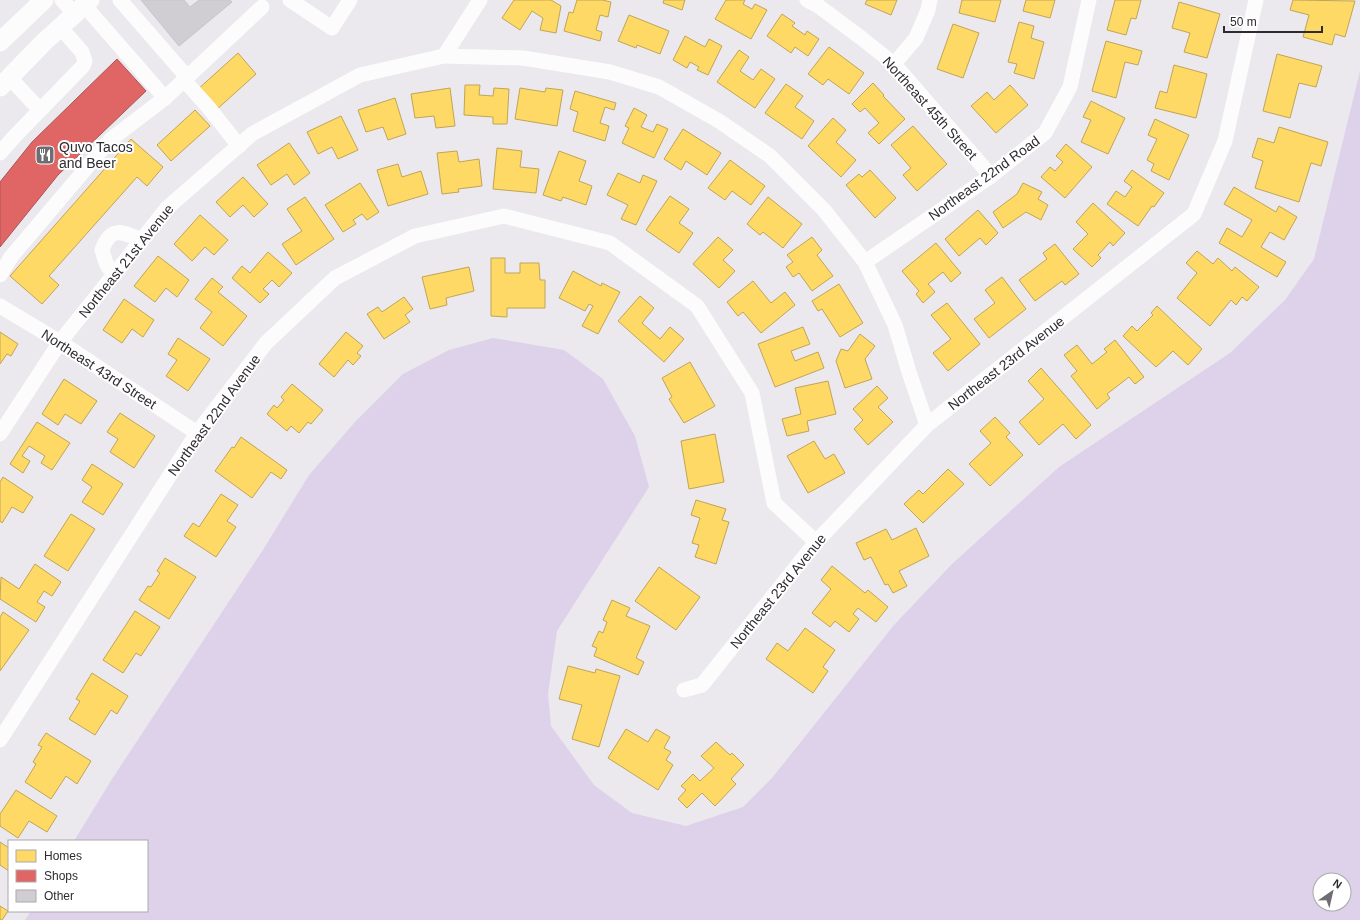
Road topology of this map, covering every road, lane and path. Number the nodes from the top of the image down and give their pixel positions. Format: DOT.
graph roads {
  1 [pos="44,0"];
  2 [pos="120,0"];
  3 [pos="290,0"];
  4 [pos="350,0"];
  5 [pos="480,0"];
  6 [pos="807,0"];
  7 [pos="930,0"];
  8 [pos="1088,0"];
  9 [pos="1256,0"];
  10 [pos="261,2"];
  11 [pos="77,5"];
  12 [pos="60,27"];
  13 [pos="3,34"];
  14 [pos="444,56"];
  15 [pos="894,64"];
  16 [pos="185,79"];
  17 [pos="4,82"];
  18 [pos="165,98"];
  19 [pos="40,110"];
  20 [pos="239,146"];
  21 [pos="0,153"];
  22 [pos="991,176"];
  23 [pos="142,240"];
  24 [pos="865,262"];
  25 [pos="0,275"];
  26 [pos="113,275"];
  27 [pos="0,306"];
  28 [pos="60,342"];
  29 [pos="927,425"];
  30 [pos="197,433"];
  31 [pos="0,434"];
  32 [pos="816,542"];
  33 [pos="684,690"];
  34 [pos="0,740"];
  1 -- 13 [label="main road"];
  2 -- 16 [label="street"];
  3 -- 4 [label="street"];
  5 -- 14 [label="street"];
  6 -- 15 [label="street, Northeast 45th Street"];
  7 -- 15 [label="street"];
  8 -- 22 [label="street, Northeast 22nd Road"];
  9 -- 29 [label="street, Northeast 23rd Avenue"];
  10 -- 16 [label="street"];
  11 -- 12 [label="main road"];
  11 -- 18 [label="street"];
  12 -- 17 [label="main road"];
  12 -- 19 [label="street"];
  14 -- 20 [label="street, Northeast 21st Avenue"];
  14 -- 24 [label="street, Northeast 21st Avenue"];
  15 -- 22 [label="street, Northeast 45th Street"];
  16 -- 18 [label="street"];
  16 -- 20 [label="street"];
  17 -- 19 [label="street"];
  18 -- 25 [label="street"];
  19 -- 21 [label="street"];
  20 -- 23 [label="street, Northeast 21st Avenue"];
  22 -- 24 [label="street, Northeast 22nd Road"];
  23 -- 26 [label="street, Northeast 21st Avenue"];
  23 -- 26 [label="street"];
  24 -- 29 [label="street, Northeast 21st Avenue"];
  26 -- 28 [label="street, Northeast 21st Avenue"];
  27 -- 28 [label="street, Northeast 43rd Street"];
  28 -- 30 [label="street, Northeast 43rd Street"];
  28 -- 31 [label="street, Northeast 21st Avenue"];
  29 -- 32 [label="street, Northeast 23rd Avenue"];
  30 -- 32 [label="street, Northeast 22nd Avenue"];
  30 -- 34 [label="street, Northeast 22nd Avenue"];
  32 -- 33 [label="street, Northeast 23rd Avenue"];
}
